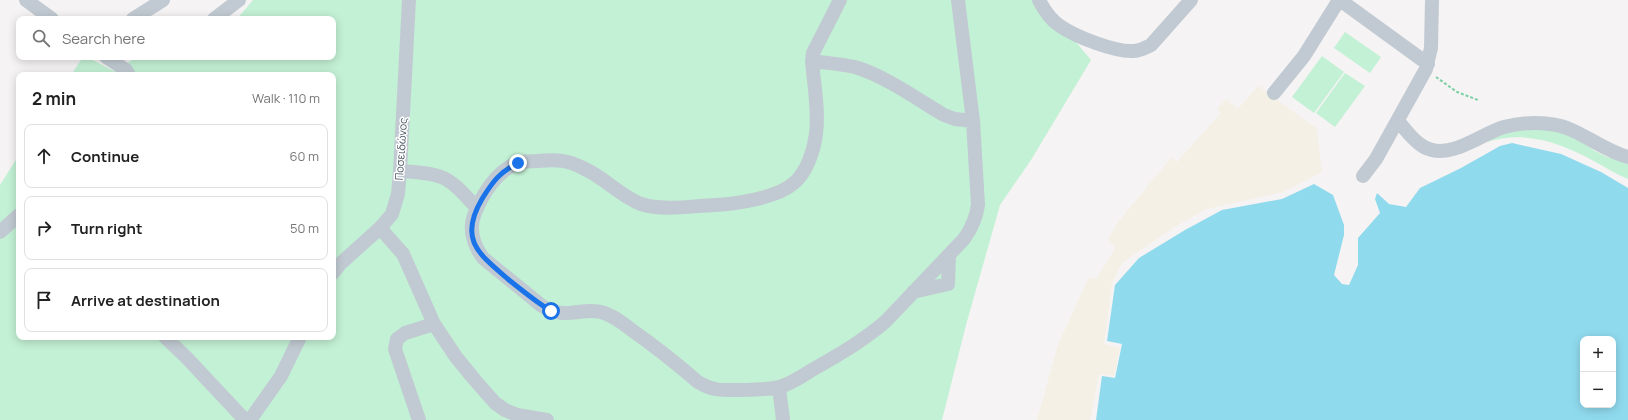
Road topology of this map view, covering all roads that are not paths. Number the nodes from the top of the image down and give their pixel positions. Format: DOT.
graph roads {
  1 [pos="239,0"];
  2 [pos="409,0"];
  3 [pos="840,0"];
  4 [pos="958,0"];
  5 [pos="1039,0"];
  6 [pos="1191,0"];
  7 [pos="1339,0"];
  8 [pos="1432,0"];
  9 [pos="27,1"];
  10 [pos="155,2"];
  11 [pos="48,16"];
  12 [pos="137,16"];
  13 [pos="218,16"];
  14 [pos="111,60"];
  15 [pos="812,62"];
  16 [pos="1427,66"];
  17 [pos="127,72"];
  18 [pos="1274,93"];
  19 [pos="973,121"];
  20 [pos="1398,121"];
  21 [pos="1628,157"];
  22 [pos="400,171"];
  23 [pos="1363,176"];
  24 [pos="477,208"];
  25 [pos="16,218"];
  26 [pos="380,228"];
  27 [pos="0,232"];
  28 [pos="949,255"];
  29 [pos="336,269"];
  30 [pos="913,292"];
  31 [pos="434,324"];
  32 [pos="167,340"];
  33 [pos="299,340"];
  34 [pos="778,387"];
  35 [pos="245,420"];
  36 [pos="250,420"];
  37 [pos="420,420"];
  38 [pos="547,420"];
  39 [pos="783,420"];
  1 -- 13 [label="street"];
  2 -- 22 [label="street, Ποσειδώνος"];
  3 -- 15 [label="street"];
  4 -- 19 [label="street"];
  5 -- 6 [label="street"];
  7 -- 16 [label="street"];
  7 -- 18 [label="street"];
  8 -- 16 [label="street"];
  9 -- 11 [label="street"];
  10 -- 12 [label="street"];
  14 -- 17 [label="street"];
  15 -- 19 [label="street"];
  15 -- 24 [label="street"];
  16 -- 20 [label="street"];
  19 -- 28 [label="street"];
  20 -- 21 [label="street"];
  20 -- 23 [label="street"];
  22 -- 24 [label="street"];
  22 -- 26 [label="street, Ποσειδώνος"];
  24 -- 34 [label="street"];
  25 -- 27 [label="street"];
  26 -- 29 [label="street, Ποσειδώνος"];
  26 -- 31 [label="street"];
  28 -- 30 [label="street"];
  28 -- 30 [label="street"];
  30 -- 34 [label="street"];
  31 -- 37 [label="street"];
  31 -- 38 [label="street"];
  32 -- 35 [label="street"];
  33 -- 36 [label="street"];
  34 -- 39 [label="street"];
}
